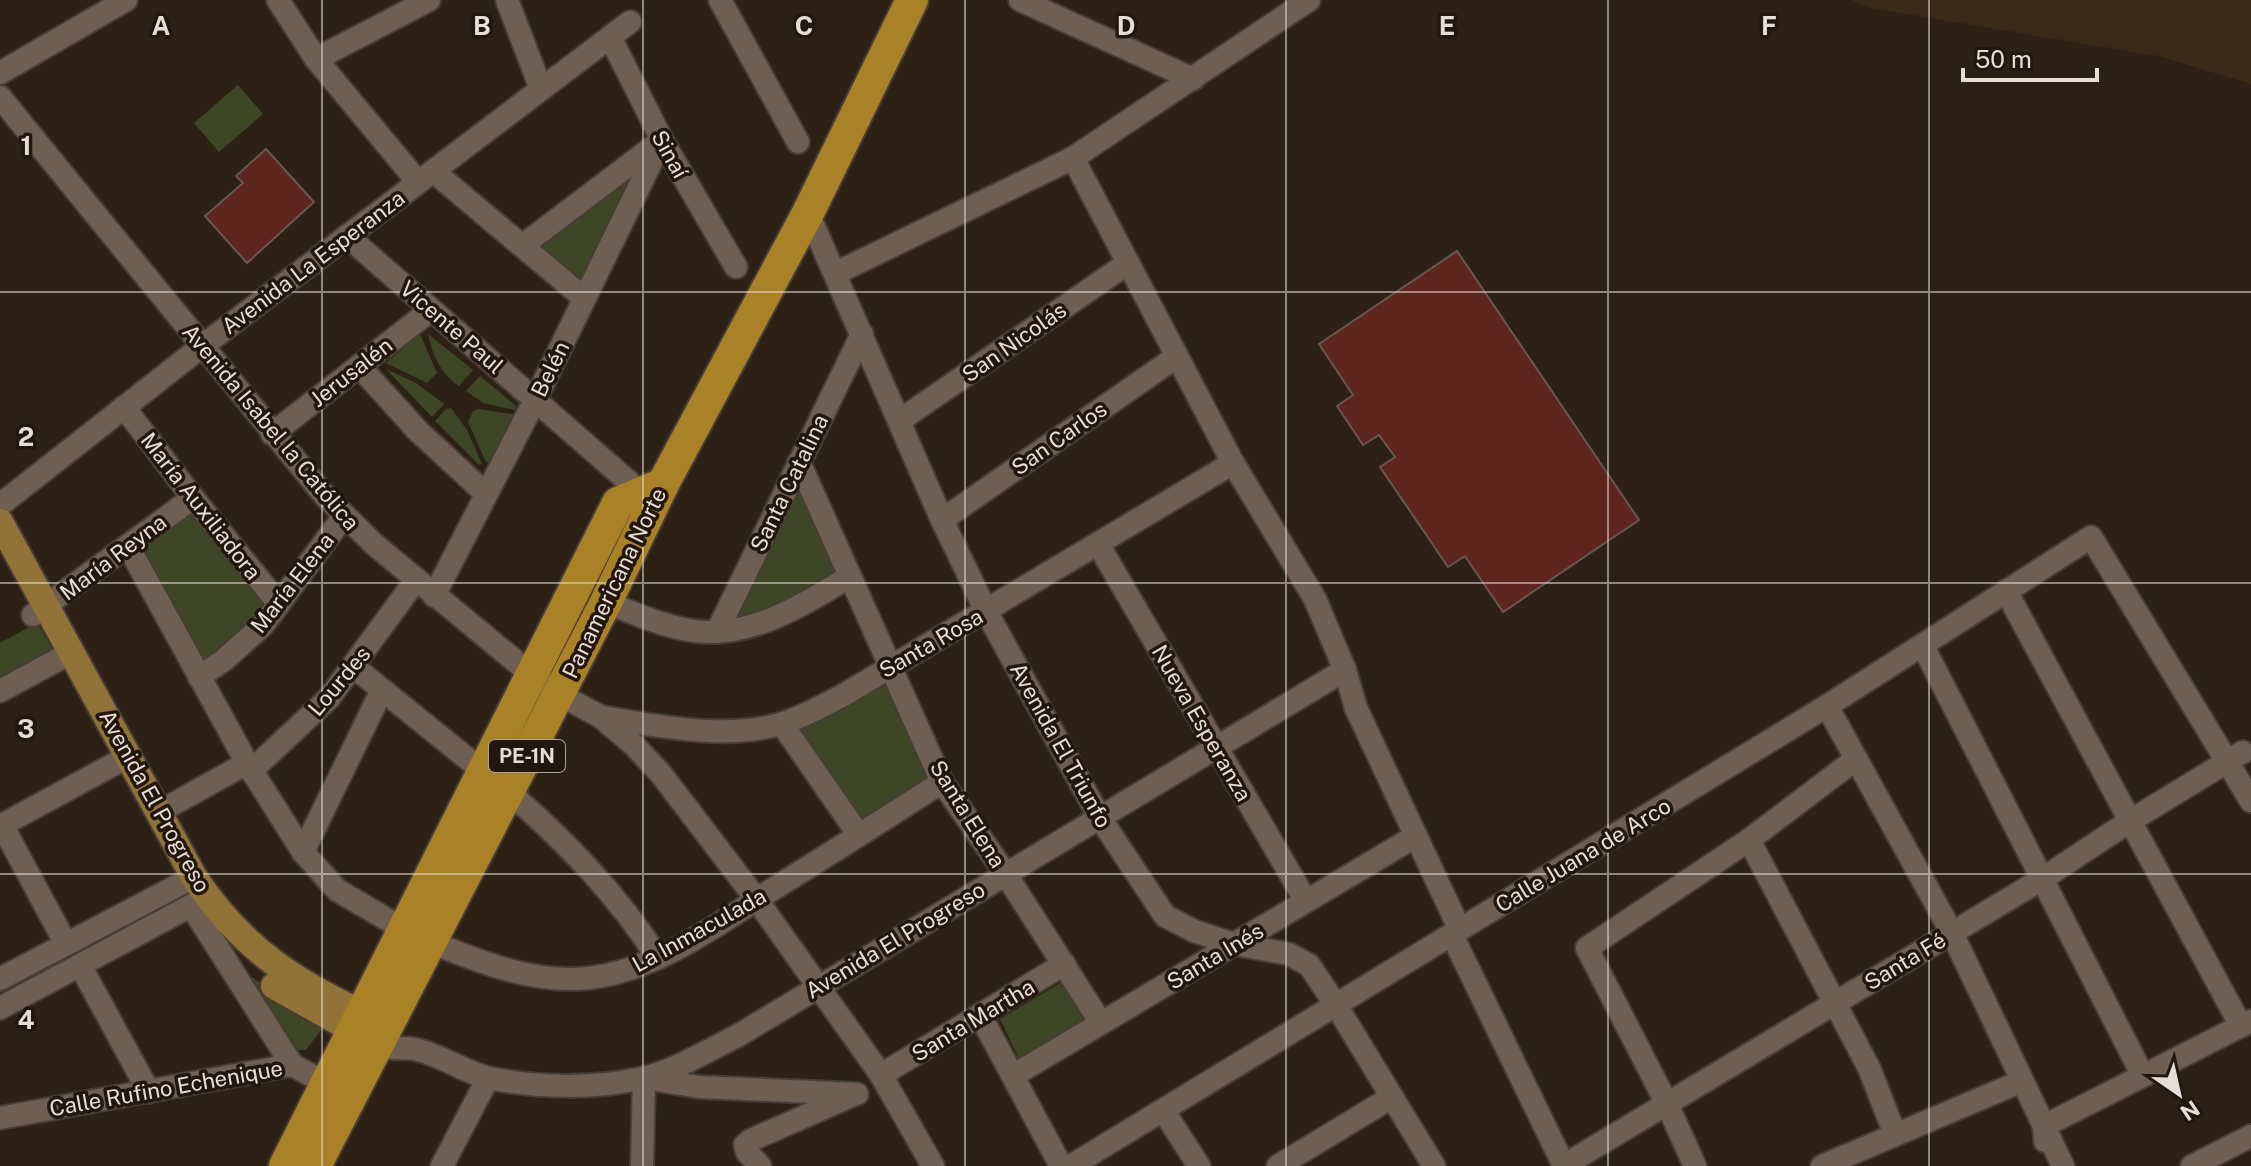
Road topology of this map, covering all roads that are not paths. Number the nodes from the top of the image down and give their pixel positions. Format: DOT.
graph roads {
  1 [pos="126,0"];
  2 [pos="278,0"];
  3 [pos="429,0"];
  4 [pos="507,0"];
  5 [pos="720,0"];
  6 [pos="912,0"];
  7 [pos="1020,0"];
  8 [pos="1309,0"];
  9 [pos="630,22"];
  10 [pos="610,37"];
  11 [pos="316,59"];
  12 [pos="0,73"];
  13 [pos="1193,79"];
  14 [pos="541,89"];
  15 [pos="0,97"];
  16 [pos="662,140"];
  17 [pos="798,142"];
  18 [pos="1073,158"];
  19 [pos="425,177"];
  20 [pos="808,213"];
  21 [pos="347,236"];
  22 [pos="522,246"];
  23 [pos="1128,263"];
  24 [pos="736,267"];
  25 [pos="836,273"];
  26 [pos="584,298"];
  27 [pos="431,310"];
  28 [pos="862,334"];
  29 [pos="201,347"];
  30 [pos="1176,357"];
  31 [pos="359,366"];
  32 [pos="535,400"];
  33 [pos="124,407"];
  34 [pos="899,421"];
  35 [pos="272,434"];
  36 [pos="799,462"];
  37 [pos="1233,463"];
  38 [pos="663,484"];
  39 [pos="623,492"];
  40 [pos="485,493"];
  41 [pos="193,498"];
  42 [pos="0,505"];
  43 [pos="344,516"];
  44 [pos="942,520"];
  45 [pos="0,522"];
  46 [pos="1098,544"];
  47 [pos="128,546"];
  48 [pos="0,555"];
  49 [pos="849,577"];
  50 [pos="416,580"];
  51 [pos="2006,591"];
  52 [pos="434,596"];
  53 [pos="606,602"];
  54 [pos="279,604"];
  55 [pos="40,611"];
  56 [pos="986,611"];
  57 [pos="717,632"];
  58 [pos="1923,646"];
  59 [pos="65,656"];
  60 [pos="891,666"];
  61 [pos="354,667"];
  62 [pos="1345,670"];
  63 [pos="532,675"];
  64 [pos="199,677"];
  65 [pos="382,690"];
  66 [pos="0,691"];
  67 [pos="559,694"];
  68 [pos="1827,706"];
  69 [pos="601,717"];
  70 [pos="782,724"];
  71 [pos="1217,748"];
  72 [pos="2236,757"];
  73 [pos="1856,759"];
  74 [pos="122,760"];
  75 [pos="249,767"];
  76 [pos="496,782"];
  77 [pos="942,782"];
  78 [pos="2251,801"];
  79 [pos="159,812"];
  80 [pos="1100,818"];
  81 [pos="2130,821"];
  82 [pos="1,826"];
  83 [pos="859,835"];
  84 [pos="1416,836"];
  85 [pos="1749,840"];
  86 [pos="303,852"];
  87 [pos="1005,873"];
  88 [pos="2042,879"];
  89 [pos="193,891"];
  90 [pos="757,900"];
  91 [pos="1306,901"];
  92 [pos="1456,932"];
  93 [pos="1952,933"];
  94 [pos="418,936"];
  95 [pos="66,944"];
  96 [pos="1234,944"];
  97 [pos="658,958"];
  98 [pos="1064,964"];
  99 [pos="81,967"];
  100 [pos="0,979"];
  101 [pos="818,987"];
  102 [pos="1835,1003"];
  103 [pos="1336,1005"];
  104 [pos="0,1008"];
  105 [pos="980,1015"];
  106 [pos="1101,1023"];
  107 [pos="2246,1023"];
  108 [pos="371,1029"];
  109 [pos="292,1065"];
  110 [pos="1014,1075"];
  111 [pos="2143,1076"];
  112 [pos="488,1078"];
  113 [pos="644,1078"];
  114 [pos="883,1079"];
  115 [pos="2022,1081"];
  116 [pos="328,1084"];
  117 [pos="149,1092"];
  118 [pos="857,1094"];
  119 [pos="1392,1097"];
  120 [pos="1667,1104"];
  121 [pos="1163,1110"];
  122 [pos="0,1118"];
  123 [pos="2044,1126"];
  124 [pos="1895,1134"];
  125 [pos="2251,1136"];
  126 [pos="1302,1160"];
  127 [pos="285,1166"];
  128 [pos="315,1166"];
  129 [pos="442,1166"];
  130 [pos="642,1166"];
  131 [pos="760,1166"];
  132 [pos="933,1166"];
  133 [pos="1061,1166"];
  134 [pos="1071,1166"];
  135 [pos="1199,1166"];
  136 [pos="1278,1166"];
  137 [pos="1434,1166"];
  138 [pos="1564,1166"];
  139 [pos="1695,1166"];
  140 [pos="1822,1166"];
  141 [pos="2047,1166"];
  142 [pos="2063,1166"];
  143 [pos="2192,1166"];
  1 -- 12 [label="street"];
  2 -- 11 [label="street"];
  3 -- 11 [label="street"];
  4 -- 14 [label="street"];
  5 -- 17 [label="street"];
  6 -- 20 [label="highway, Panamericana Norte / PE-1N"];
  7 -- 13 [label="street"];
  8 -- 13 [label="street"];
  9 -- 10 [label="street, Avenida La Esperanza"];
  10 -- 14 [label="street, Avenida La Esperanza"];
  10 -- 16 [label="street, Sinaí"];
  11 -- 19 [label="street"];
  13 -- 18 [label="street"];
  14 -- 19 [label="street, Avenida La Esperanza"];
  15 -- 29 [label="street, Avenida Isabel la Católica"];
  16 -- 22 [label="street"];
  16 -- 24 [label="street, Sinaí"];
  16 -- 26 [label="street, Belén"];
  18 -- 23 [label="street"];
  18 -- 25 [label="street"];
  19 -- 21 [label="street, Avenida La Esperanza"];
  19 -- 22 [label="street"];
  20 -- 25 [label="street, Avenida El Triunfo"];
  20 -- 38 [label="highway, Panamericana Norte / PE-1N"];
  21 -- 27 [label="street, Vicente Paul"];
  21 -- 29 [label="street, Avenida La Esperanza"];
  22 -- 26 [label="street"];
  23 -- 30 [label="street"];
  23 -- 34 [label="street, San Nicolás"];
  25 -- 28 [label="street, Avenida El Triunfo"];
  26 -- 32 [label="street, Belén"];
  27 -- 31 [label="street, Jerusalén"];
  27 -- 32 [label="street, Vicente Paul"];
  28 -- 34 [label="street, Avenida El Triunfo"];
  28 -- 36 [label="street, Santa Catalina"];
  29 -- 33 [label="street, Avenida La Esperanza"];
  29 -- 35 [label="street, Avenida Isabel la Católica"];
  30 -- 37 [label="street"];
  30 -- 44 [label="street, San Carlos"];
  31 -- 35 [label="street, Jerusalén"];
  31 -- 40 [label="street"];
  32 -- 39 [label="street, Vicente Paul"];
  32 -- 40 [label="street, Belén"];
  33 -- 41 [label="street, María Auxiliadora"];
  33 -- 42 [label="street, Avenida La Esperanza"];
  34 -- 44 [label="street, Avenida El Triunfo"];
  35 -- 43 [label="street, Avenida Isabel la Católica"];
  36 -- 49 [label="street, Santa Elena"];
  36 -- 57 [label="street, Santa Catalina"];
  37 -- 46 [label="street, Santa Rosa"];
  37 -- 62 [label="street"];
  38 -- 39 [label="highway"];
  38 -- 53 [label="highway, Panamericana Norte / PE-1N"];
  39 -- 63 [label="highway, Panamericana Norte / PE-1N"];
  40 -- 52 [label="street, Belén"];
  41 -- 47 [label="street, María Reyna"];
  41 -- 54 [label="street, María Auxiliadora"];
  43 -- 50 [label="street, Avenida Isabel la Católica"];
  43 -- 54 [label="street, María Elena"];
  44 -- 56 [label="street, Avenida El Triunfo"];
  45 -- 55 [label="main road, Avenida El Progreso"];
  46 -- 56 [label="street, Santa Rosa"];
  46 -- 71 [label="street, Nueva Esperanza"];
  47 -- 55 [label="street, María Reyna"];
  47 -- 64 [label="street, La Inmaculada"];
  48 -- 55 [label="main road, Avenida El Progreso"];
  49 -- 57 [label="street"];
  49 -- 60 [label="street, Santa Elena"];
  50 -- 52 [label="street, Avenida Isabel la Católica"];
  50 -- 61 [label="street, Lourdes"];
  51 -- 58 [label="street, Calle Juana de Arco"];
  51 -- 72 [label="street, Calle Juana de Arco"];
  51 -- 81 [label="street"];
  52 -- 63 [label="street, Avenida Isabel la Católica"];
  53 -- 57 [label="street"];
  53 -- 67 [label="highway, Panamericana Norte / PE-1N"];
  54 -- 64 [label="street, María Elena"];
  55 -- 59 [label="main road, Avenida El Progreso"];
  56 -- 60 [label="street, Santa Rosa"];
  56 -- 80 [label="street, Avenida El Triunfo"];
  58 -- 68 [label="street, Calle Juana de Arco"];
  58 -- 88 [label="street"];
  59 -- 66 [label="street"];
  59 -- 74 [label="main road, Avenida El Progreso"];
  60 -- 70 [label="street, Santa Rosa"];
  60 -- 77 [label="street, Santa Elena"];
  61 -- 65 [label="street"];
  61 -- 75 [label="street, Lourdes"];
  62 -- 71 [label="street, Avenida El Progreso"];
  62 -- 84 [label="street"];
  63 -- 67 [label="street, Avenida Isabel la Católica"];
  63 -- 76 [label="highway, Panamericana Norte / PE-1N"];
  64 -- 75 [label="street, La Inmaculada"];
  65 -- 76 [label="street"];
  65 -- 86 [label="street"];
  67 -- 69 [label="street, Avenida Isabel la Católica"];
  67 -- 76 [label="highway, Panamericana Norte / PE-1N"];
  68 -- 73 [label="street"];
  68 -- 92 [label="street, Calle Juana de Arco"];
  69 -- 70 [label="street, Santa Rosa"];
  69 -- 90 [label="street, Avenida Isabel la Católica"];
  70 -- 83 [label="street"];
  71 -- 80 [label="street, Avenida El Progreso"];
  71 -- 91 [label="street, Nueva Esperanza"];
  72 -- 78 [label="street"];
  72 -- 81 [label="street, Santa Fé"];
  73 -- 85 [label="street"];
  73 -- 93 [label="street"];
  74 -- 79 [label="main road, Avenida El Progreso"];
  74 -- 82 [label="street"];
  74 -- 89 [label="main road, Avenida El Progreso"];
  75 -- 79 [label="street, Lourdes"];
  75 -- 86 [label="street, La Inmaculada"];
  76 -- 94 [label="highway, Panamericana Norte / PE-1N"];
  76 -- 97 [label="street"];
  77 -- 83 [label="street, La Inmaculada"];
  77 -- 87 [label="street, Santa Elena"];
  79 -- 89 [label="main road, Avenida El Progreso"];
  80 -- 87 [label="street, Avenida El Progreso"];
  80 -- 96 [label="street, Avenida El Triunfo"];
  81 -- 88 [label="street, Santa Fé"];
  81 -- 107 [label="street"];
  82 -- 95 [label="street"];
  83 -- 90 [label="street, La Inmaculada"];
  84 -- 91 [label="street, Santa Inés"];
  84 -- 92 [label="street"];
  85 -- 102 [label="street"];
  85 -- 120 [label="street"];
  86 -- 94 [label="street, La Inmaculada"];
  87 -- 98 [label="street, Santa Elena"];
  87 -- 101 [label="street, Avenida El Progreso"];
  88 -- 93 [label="street, Santa Fé"];
  88 -- 111 [label="street"];
  89 -- 95 [label="street"];
  89 -- 99 [label="street"];
  89 -- 108 [label="main road, Avenida El Progreso"];
  89 -- 109 [label="street, Avenida El Progreso"];
  90 -- 97 [label="street, La Inmaculada"];
  90 -- 101 [label="street, Avenida Isabel la Católica"];
  91 -- 96 [label="street, Santa Inés"];
  92 -- 103 [label="street, Calle Juana de Arco"];
  92 -- 138 [label="street"];
  93 -- 102 [label="street, Santa Fé"];
  93 -- 115 [label="street"];
  94 -- 97 [label="street, La Inmaculada"];
  94 -- 108 [label="highway, Panamericana Norte / PE-1N"];
  95 -- 100 [label="street"];
  96 -- 103 [label="street, Avenida El Triunfo"];
  96 -- 106 [label="street, Santa Inés"];
  98 -- 105 [label="street, Santa Martha"];
  98 -- 106 [label="street, Santa Elena"];
  99 -- 104 [label="street"];
  99 -- 117 [label="street"];
  101 -- 113 [label="street, Avenida El Progreso"];
  101 -- 114 [label="street, Avenida Isabel la Católica"];
  102 -- 120 [label="street, Santa Fé"];
  102 -- 124 [label="street"];
  103 -- 119 [label="street, Avenida El Triunfo"];
  103 -- 121 [label="street, Calle Juana de Arco"];
  105 -- 110 [label="street"];
  105 -- 114 [label="street, Santa Martha"];
  106 -- 110 [label="street, Santa Inés"];
  107 -- 111 [label="street"];
  108 -- 112 [label="street, Avenida El Progreso"];
  108 -- 116 [label="highway, Panamericana Norte / PE-1N"];
  108 -- 128 [label="highway, Panamericana Norte / PE-1N"];
  109 -- 116 [label="street, Calle Rufino Echenique"];
  109 -- 117 [label="street, Calle Rufino Echenique"];
  110 -- 133 [label="street"];
  111 -- 123 [label="street"];
  112 -- 113 [label="street, Avenida El Progreso"];
  112 -- 129 [label="street"];
  113 -- 118 [label="street"];
  113 -- 130 [label="street"];
  114 -- 118 [label="street, Santa Martha"];
  114 -- 132 [label="street, Avenida Isabel la Católica"];
  115 -- 123 [label="street"];
  115 -- 124 [label="street"];
  116 -- 127 [label="highway, Panamericana Norte / PE-1N"];
  117 -- 122 [label="street, Calle Rufino Echenique"];
  118 -- 131 [label="street, Santa Martha"];
  119 -- 126 [label="street"];
  119 -- 137 [label="street, Avenida El Triunfo"];
  120 -- 138 [label="street, Santa Fé"];
  120 -- 139 [label="street"];
  121 -- 134 [label="street, Calle Juana de Arco"];
  121 -- 135 [label="street"];
  123 -- 141 [label="street"];
  123 -- 142 [label="street"];
  124 -- 140 [label="street"];
  125 -- 143 [label="street"];
  126 -- 136 [label="street"];
}
